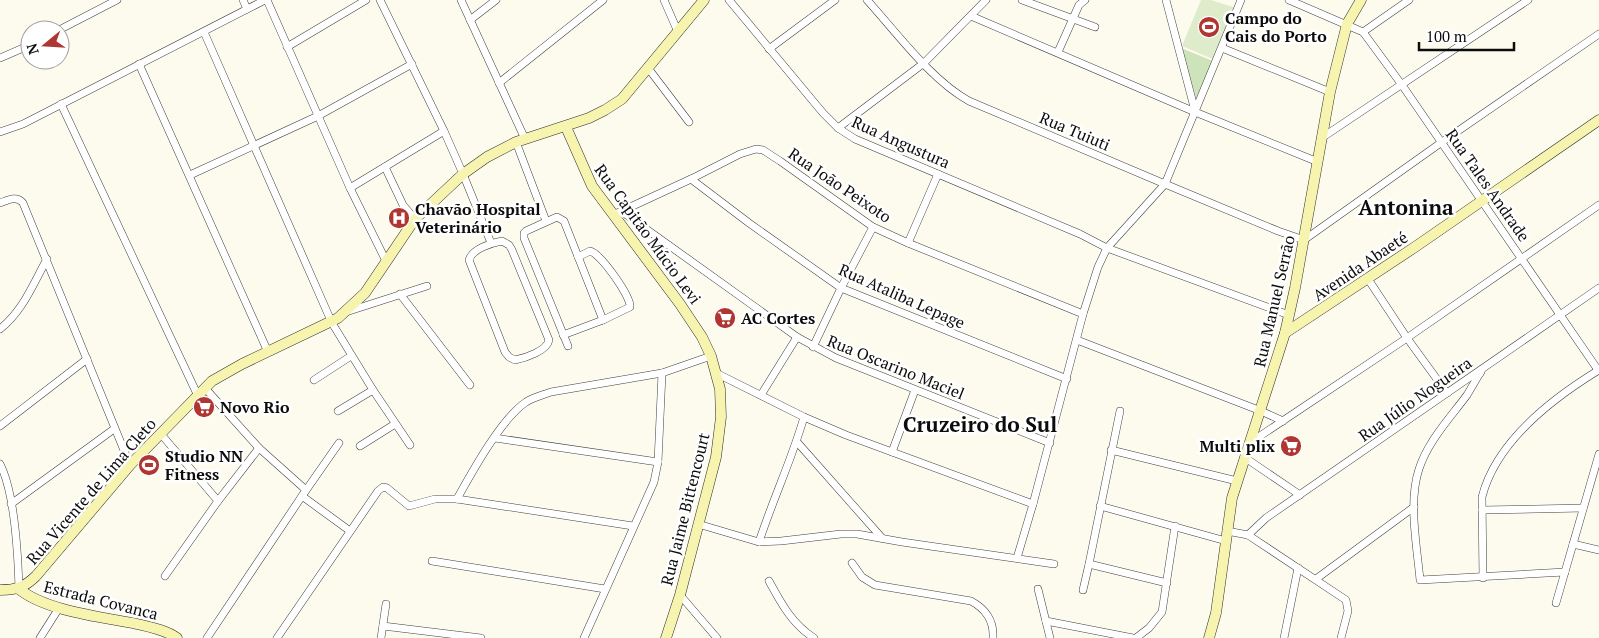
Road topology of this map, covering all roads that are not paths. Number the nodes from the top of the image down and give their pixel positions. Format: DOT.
graph roads {
  1 [pos="117,0"];
  2 [pos="243,0"];
  3 [pos="266,0"];
  4 [pos="366,0"];
  5 [pos="380,0"];
  6 [pos="461,0"];
  7 [pos="496,0"];
  8 [pos="603,0"];
  9 [pos="664,0"];
  10 [pos="704,0"];
  11 [pos="729,0"];
  12 [pos="835,0"];
  13 [pos="867,0"];
  14 [pos="986,0"];
  15 [pos="1022,0"];
  16 [pos="1085,0"];
  17 [pos="1166,0"];
  18 [pos="1241,0"];
  19 [pos="1289,0"];
  20 [pos="1309,0"];
  21 [pos="1360,0"];
  22 [pos="1409,0"];
  23 [pos="1528,0"];
  24 [pos="247,9"];
  25 [pos="1308,9"];
  26 [pos="972,16"];
  27 [pos="1073,19"];
  28 [pos="470,20"];
  29 [pos="70,24"];
  30 [pos="1347,24"];
  31 [pos="1095,27"];
  32 [pos="204,32"];
  33 [pos="678,32"];
  34 [pos="1363,32"];
  35 [pos="1599,34"];
  36 [pos="287,47"];
  37 [pos="1222,48"];
  38 [pos="20,49"];
  39 [pos="769,50"];
  40 [pos="1058,52"];
  41 [pos="0,58"];
  42 [pos="924,63"];
  43 [pos="139,64"];
  44 [pos="412,64"];
  45 [pos="648,68"];
  46 [pos="499,83"];
  47 [pos="1402,85"];
  48 [pos="1330,92"];
  49 [pos="61,104"];
  50 [pos="1195,112"];
  51 [pos="318,116"];
  52 [pos="1599,120"];
  53 [pos="690,122"];
  54 [pos="566,127"];
  55 [pos="838,128"];
  56 [pos="444,131"];
  57 [pos="0,132"];
  58 [pos="1323,137"];
  59 [pos="520,141"];
  60 [pos="1442,142"];
  61 [pos="253,146"];
  62 [pos="1318,162"];
  63 [pos="385,167"];
  64 [pos="463,174"];
  65 [pos="938,174"];
  66 [pos="190,175"];
  67 [pos="691,179"];
  68 [pos="1165,184"];
  69 [pos="350,188"];
  70 [pos="1481,202"];
  71 [pos="0,203"];
  72 [pos="1599,205"];
  73 [pos="617,213"];
  74 [pos="415,219"];
  75 [pos="546,221"];
  76 [pos="873,227"];
  77 [pos="1304,240"];
  78 [pos="908,243"];
  79 [pos="491,244"];
  80 [pos="1108,248"];
  81 [pos="578,257"];
  82 [pos="1522,258"];
  83 [pos="47,259"];
  84 [pos="386,262"];
  85 [pos="1368,279"];
  86 [pos="427,286"];
  87 [pos="841,288"];
  88 [pos="1599,288"];
  89 [pos="400,294"];
  90 [pos="345,313"];
  91 [pos="1083,314"];
  92 [pos="1559,314"];
  93 [pos="1289,315"];
  94 [pos="603,320"];
  95 [pos="332,322"];
  96 [pos="0,329"];
  97 [pos="1285,333"];
  98 [pos="563,335"];
  99 [pos="797,337"];
  100 [pos="1407,338"];
  101 [pos="1077,340"];
  102 [pos="568,346"];
  103 [pos="813,348"];
  104 [pos="268,352"];
  105 [pos="351,356"];
  106 [pos="711,356"];
  107 [pos="87,359"];
  108 [pos="1484,367"];
  109 [pos="1598,370"];
  110 [pos="662,373"];
  111 [pos="716,373"];
  112 [pos="1066,379"];
  113 [pos="314,380"];
  114 [pos="470,385"];
  115 [pos="373,390"];
  116 [pos="915,390"];
  117 [pos="201,392"];
  118 [pos="1447,393"];
  119 [pos="761,394"];
  120 [pos="338,411"];
  121 [pos="1120,411"];
  122 [pos="1261,411"];
  123 [pos="804,417"];
  124 [pos="1283,421"];
  125 [pos="395,424"];
  126 [pos="0,426"];
  127 [pos="114,429"];
  128 [pos="160,433"];
  129 [pos="495,438"];
  130 [pos="797,442"];
  131 [pos="339,443"];
  132 [pos="1050,443"];
  133 [pos="1248,444"];
  134 [pos="410,445"];
  135 [pos="360,446"];
  136 [pos="259,448"];
  137 [pos="1111,450"];
  138 [pos="892,452"];
  139 [pos="1599,454"];
  140 [pos="1244,457"];
  141 [pos="658,462"];
  142 [pos="0,464"];
  143 [pos="130,465"];
  144 [pos="1236,481"];
  145 [pos="304,493"];
  146 [pos="1300,495"];
  147 [pos="457,499"];
  148 [pos="218,501"];
  149 [pos="11,504"];
  150 [pos="1034,504"];
  151 [pos="1100,506"];
  152 [pos="1414,507"];
  153 [pos="1583,508"];
  154 [pos="1482,510"];
  155 [pos="698,524"];
  156 [pos="633,526"];
  157 [pos="1176,526"];
  158 [pos="350,531"];
  159 [pos="1248,535"];
  160 [pos="1226,536"];
  161 [pos="882,538"];
  162 [pos="759,542"];
  163 [pos="1573,544"];
  164 [pos="1599,550"];
  165 [pos="1017,558"];
  166 [pos="432,561"];
  167 [pos="852,563"];
  168 [pos="1054,564"];
  169 [pos="1089,564"];
  170 [pos="1298,568"];
  171 [pos="1565,572"];
  172 [pos="165,576"];
  173 [pos="1483,578"];
  174 [pos="1316,579"];
  175 [pos="769,581"];
  176 [pos="1167,583"];
  177 [pos="19,589"];
  178 [pos="605,589"];
  179 [pos="1038,589"];
  180 [pos="0,590"];
  181 [pos="1083,590"];
  182 [pos="680,595"];
  183 [pos="1556,603"];
  184 [pos="386,604"];
  185 [pos="60,608"];
  186 [pos="1046,621"];
  187 [pos="383,626"];
  188 [pos="40,638"];
  189 [pos="177,638"];
  190 [pos="208,638"];
  191 [pos="277,638"];
  192 [pos="381,638"];
  193 [pos="481,638"];
  194 [pos="584,638"];
  195 [pos="666,638"];
  196 [pos="717,638"];
  197 [pos="814,638"];
  198 [pos="993,638"];
  199 [pos="1050,638"];
  200 [pos="1134,638"];
  201 [pos="1209,638"];
  202 [pos="1284,638"];
  203 [pos="1341,638"];
  1 -- 29 [label="street"];
  2 -- 24 [label="street"];
  3 -- 24 [label="street"];
  3 -- 36 [label="street"];
  4 -- 36 [label="street"];
  5 -- 44 [label="street"];
  6 -- 28 [label="street"];
  7 -- 28 [label="street"];
  8 -- 46 [label="street"];
  9 -- 33 [label="street"];
  10 -- 33 [label="street, Rua Vicente de Lima Cleto"];
  11 -- 39 [label="street, Rua Angustura"];
  12 -- 39 [label="street"];
  13 -- 42 [label="street, Rua Tuiuti"];
  14 -- 26 [label="street"];
  15 -- 27 [label="street"];
  16 -- 27 [label="street"];
  17 -- 50 [label="street"];
  18 -- 37 [label="street"];
  19 -- 25 [label="street, Rua Tales Andrade"];
  20 -- 25 [label="street"];
  21 -- 30 [label="street, Rua Manuel Serrão"];
  22 -- 34 [label="street"];
  23 -- 47 [label="street"];
  24 -- 32 [label="street"];
  25 -- 30 [label="street, Rua Tales Andrade"];
  26 -- 40 [label="street"];
  26 -- 42 [label="street"];
  27 -- 31 [label="street"];
  27 -- 40 [label="street"];
  28 -- 46 [label="street"];
  30 -- 34 [label="street, Rua Tales Andrade"];
  30 -- 48 [label="street, Rua Manuel Serrão"];
  32 -- 43 [label="street"];
  32 -- 61 [label="street"];
  33 -- 45 [label="street, Rua Vicente de Lima Cleto"];
  34 -- 47 [label="street, Rua Tales Andrade"];
  35 -- 60 [label="street"];
  36 -- 51 [label="street"];
  37 -- 48 [label="street"];
  37 -- 50 [label="street"];
  38 -- 41 [label="street"];
  39 -- 55 [label="street, Rua Angustura"];
  40 -- 50 [label="street"];
  42 -- 55 [label="street"];
  42 -- 68 [label="street, Rua Tuiuti"];
  43 -- 49 [label="street"];
  43 -- 66 [label="street"];
  44 -- 51 [label="street"];
  44 -- 56 [label="street"];
  45 -- 53 [label="street"];
  45 -- 54 [label="street, Rua Vicente de Lima Cleto"];
  46 -- 59 [label="street"];
  47 -- 58 [label="street"];
  47 -- 60 [label="street, Rua Tales Andrade"];
  48 -- 58 [label="street, Rua Manuel Serrão"];
  49 -- 57 [label="street"];
  49 -- 117 [label="street"];
  50 -- 62 [label="street"];
  50 -- 68 [label="street"];
  51 -- 61 [label="street"];
  51 -- 69 [label="street"];
  52 -- 70 [label="street, Avenida Abaeté"];
  54 -- 59 [label="street, Rua Vicente de Lima Cleto"];
  54 -- 73 [label="street, Rua Capitão Múcio Levi"];
  55 -- 65 [label="street, Rua Angustura"];
  56 -- 63 [label="street"];
  56 -- 64 [label="street"];
  58 -- 62 [label="street, Rua Manuel Serrão"];
  59 -- 64 [label="street, Rua Vicente de Lima Cleto"];
  59 -- 75 [label="street"];
  60 -- 70 [label="street, Rua Tales Andrade"];
  60 -- 77 [label="street"];
  61 -- 66 [label="street"];
  61 -- 95 [label="street"];
  62 -- 77 [label="street, Rua Manuel Serrão"];
  63 -- 69 [label="street"];
  63 -- 74 [label="street"];
  64 -- 74 [label="street, Rua Vicente de Lima Cleto"];
  64 -- 79 [label="street"];
  65 -- 78 [label="street"];
  65 -- 80 [label="street, Rua Angustura"];
  66 -- 104 [label="street"];
  67 -- 73 [label="street, Rua João Peixoto"];
  67 -- 76 [label="street, Rua João Peixoto"];
  67 -- 87 [label="street, Rua Ataliba Lepage"];
  68 -- 77 [label="street, Rua Tuiuti"];
  68 -- 80 [label="street"];
  69 -- 84 [label="street"];
  70 -- 82 [label="street, Rua Tales Andrade"];
  70 -- 85 [label="street, Avenida Abaeté"];
  71 -- 83 [label="street"];
  72 -- 82 [label="street"];
  73 -- 99 [label="street, Rua Oscarino Maciel"];
  73 -- 106 [label="street, Rua Capitão Múcio Levi"];
  74 -- 84 [label="street, Rua Vicente de Lima Cleto"];
  75 -- 81 [label="street"];
  75 -- 98 [label="street"];
  76 -- 78 [label="street, Rua João Peixoto"];
  76 -- 87 [label="street"];
  77 -- 93 [label="street, Rua Manuel Serrão"];
  78 -- 91 [label="street, Rua João Peixoto"];
  79 -- 79 [label="street"];
  80 -- 91 [label="street"];
  80 -- 93 [label="street, Rua Angustura"];
  81 -- 94 [label="street"];
  81 -- 94 [label="street"];
  82 -- 92 [label="street, Rua Tales Andrade"];
  82 -- 100 [label="street"];
  83 -- 96 [label="street"];
  83 -- 107 [label="street"];
  84 -- 90 [label="street, Rua Vicente de Lima Cleto"];
  85 -- 97 [label="street, Avenida Abaeté"];
  85 -- 100 [label="street"];
  86 -- 89 [label="street"];
  87 -- 103 [label="street"];
  87 -- 112 [label="street, Rua Ataliba Lepage"];
  88 -- 92 [label="street, Rua Júlio Nogueira"];
  89 -- 90 [label="street"];
  89 -- 114 [label="street"];
  90 -- 95 [label="street, Rua Vicente de Lima Cleto"];
  91 -- 101 [label="street"];
  92 -- 108 [label="street, Rua Júlio Nogueira"];
  92 -- 109 [label="street, Rua Tales Andrade"];
  93 -- 97 [label="street, Rua Manuel Serrão"];
  94 -- 98 [label="street"];
  95 -- 104 [label="street, Rua Vicente de Lima Cleto"];
  95 -- 105 [label="street"];
  97 -- 122 [label="street, Rua Manuel Serrão"];
  98 -- 102 [label="street"];
  99 -- 103 [label="street, Rua Oscarino Maciel"];
  99 -- 119 [label="street"];
  100 -- 118 [label="street"];
  100 -- 124 [label="street"];
  101 -- 112 [label="street"];
  101 -- 122 [label="street"];
  103 -- 116 [label="street, Rua Oscarino Maciel"];
  104 -- 117 [label="street, Rua Vicente de Lima Cleto"];
  105 -- 113 [label="street"];
  105 -- 115 [label="street"];
  106 -- 110 [label="street"];
  106 -- 111 [label="street, Rua Jaime Bittencourt"];
  107 -- 126 [label="street"];
  107 -- 127 [label="street"];
  108 -- 118 [label="street, Rua Júlio Nogueira"];
  108 -- 152 [label="street"];
  109 -- 154 [label="street"];
  110 -- 129 [label="street"];
  110 -- 141 [label="street"];
  111 -- 119 [label="street"];
  111 -- 155 [label="street, Rua Jaime Bittencourt"];
  112 -- 132 [label="street"];
  115 -- 120 [label="street"];
  115 -- 125 [label="street"];
  116 -- 132 [label="street, Rua Oscarino Maciel"];
  116 -- 138 [label="street"];
  117 -- 128 [label="street, Rua Vicente de Lima Cleto"];
  117 -- 136 [label="street"];
  118 -- 146 [label="street, Rua Júlio Nogueira"];
  119 -- 123 [label="street"];
  121 -- 137 [label="street"];
  122 -- 124 [label="street"];
  122 -- 133 [label="street, Rua Manuel Serrão"];
  123 -- 130 [label="street"];
  123 -- 138 [label="street"];
  124 -- 133 [label="street"];
  125 -- 134 [label="street"];
  125 -- 135 [label="street"];
  127 -- 143 [label="street"];
  127 -- 149 [label="street"];
  128 -- 143 [label="street, Rua Vicente de Lima Cleto"];
  128 -- 148 [label="street"];
  129 -- 141 [label="street"];
  129 -- 147 [label="street"];
  130 -- 161 [label="street"];
  130 -- 162 [label="street"];
  131 -- 145 [label="street"];
  132 -- 150 [label="street"];
  133 -- 140 [label="street, Rua Manuel Serrão"];
  136 -- 145 [label="street"];
  136 -- 148 [label="street"];
  137 -- 144 [label="street"];
  137 -- 151 [label="street"];
  138 -- 150 [label="street"];
  139 -- 153 [label="street"];
  140 -- 144 [label="street, Rua Manuel Serrão"];
  140 -- 146 [label="street"];
  141 -- 156 [label="street"];
  142 -- 149 [label="street"];
  143 -- 177 [label="street, Rua Vicente de Lima Cleto"];
  144 -- 160 [label="street, Rua Manuel Serrão"];
  145 -- 158 [label="street"];
  145 -- 190 [label="street"];
  146 -- 159 [label="street, Rua Júlio Nogueira"];
  147 -- 156 [label="street"];
  147 -- 158 [label="street"];
  148 -- 172 [label="street"];
  149 -- 177 [label="street"];
  150 -- 165 [label="street"];
  151 -- 157 [label="street"];
  151 -- 169 [label="street"];
  152 -- 173 [label="street"];
  152 -- 174 [label="street"];
  153 -- 154 [label="street"];
  153 -- 163 [label="street"];
  154 -- 173 [label="street"];
  155 -- 162 [label="street"];
  155 -- 182 [label="street, Rua Jaime Bittencourt"];
  156 -- 178 [label="street"];
  157 -- 160 [label="street"];
  157 -- 176 [label="street"];
  158 -- 191 [label="street"];
  159 -- 160 [label="street"];
  159 -- 170 [label="street"];
  160 -- 201 [label="street, Rua Manuel Serrão"];
  161 -- 162 [label="street"];
  161 -- 165 [label="street"];
  163 -- 164 [label="street"];
  163 -- 171 [label="street"];
  165 -- 168 [label="street"];
  166 -- 178 [label="street"];
  167 -- 198 [label="street"];
  169 -- 176 [label="street"];
  169 -- 181 [label="street"];
  170 -- 174 [label="street"];
  170 -- 202 [label="street"];
  171 -- 173 [label="street"];
  171 -- 183 [label="street"];
  174 -- 203 [label="street"];
  175 -- 197 [label="street"];
  176 -- 200 [label="street"];
  177 -- 180 [label="street"];
  177 -- 185 [label="street, Estrada Covanca"];
  178 -- 194 [label="street"];
  179 -- 186 [label="street"];
  182 -- 195 [label="street, Rua Jaime Bittencourt"];
  182 -- 196 [label="street"];
  184 -- 187 [label="street"];
  185 -- 188 [label="street"];
  185 -- 189 [label="street, Estrada Covanca"];
  186 -- 199 [label="street"];
  186 -- 200 [label="street"];
  187 -- 192 [label="street"];
  187 -- 193 [label="street"];
}
